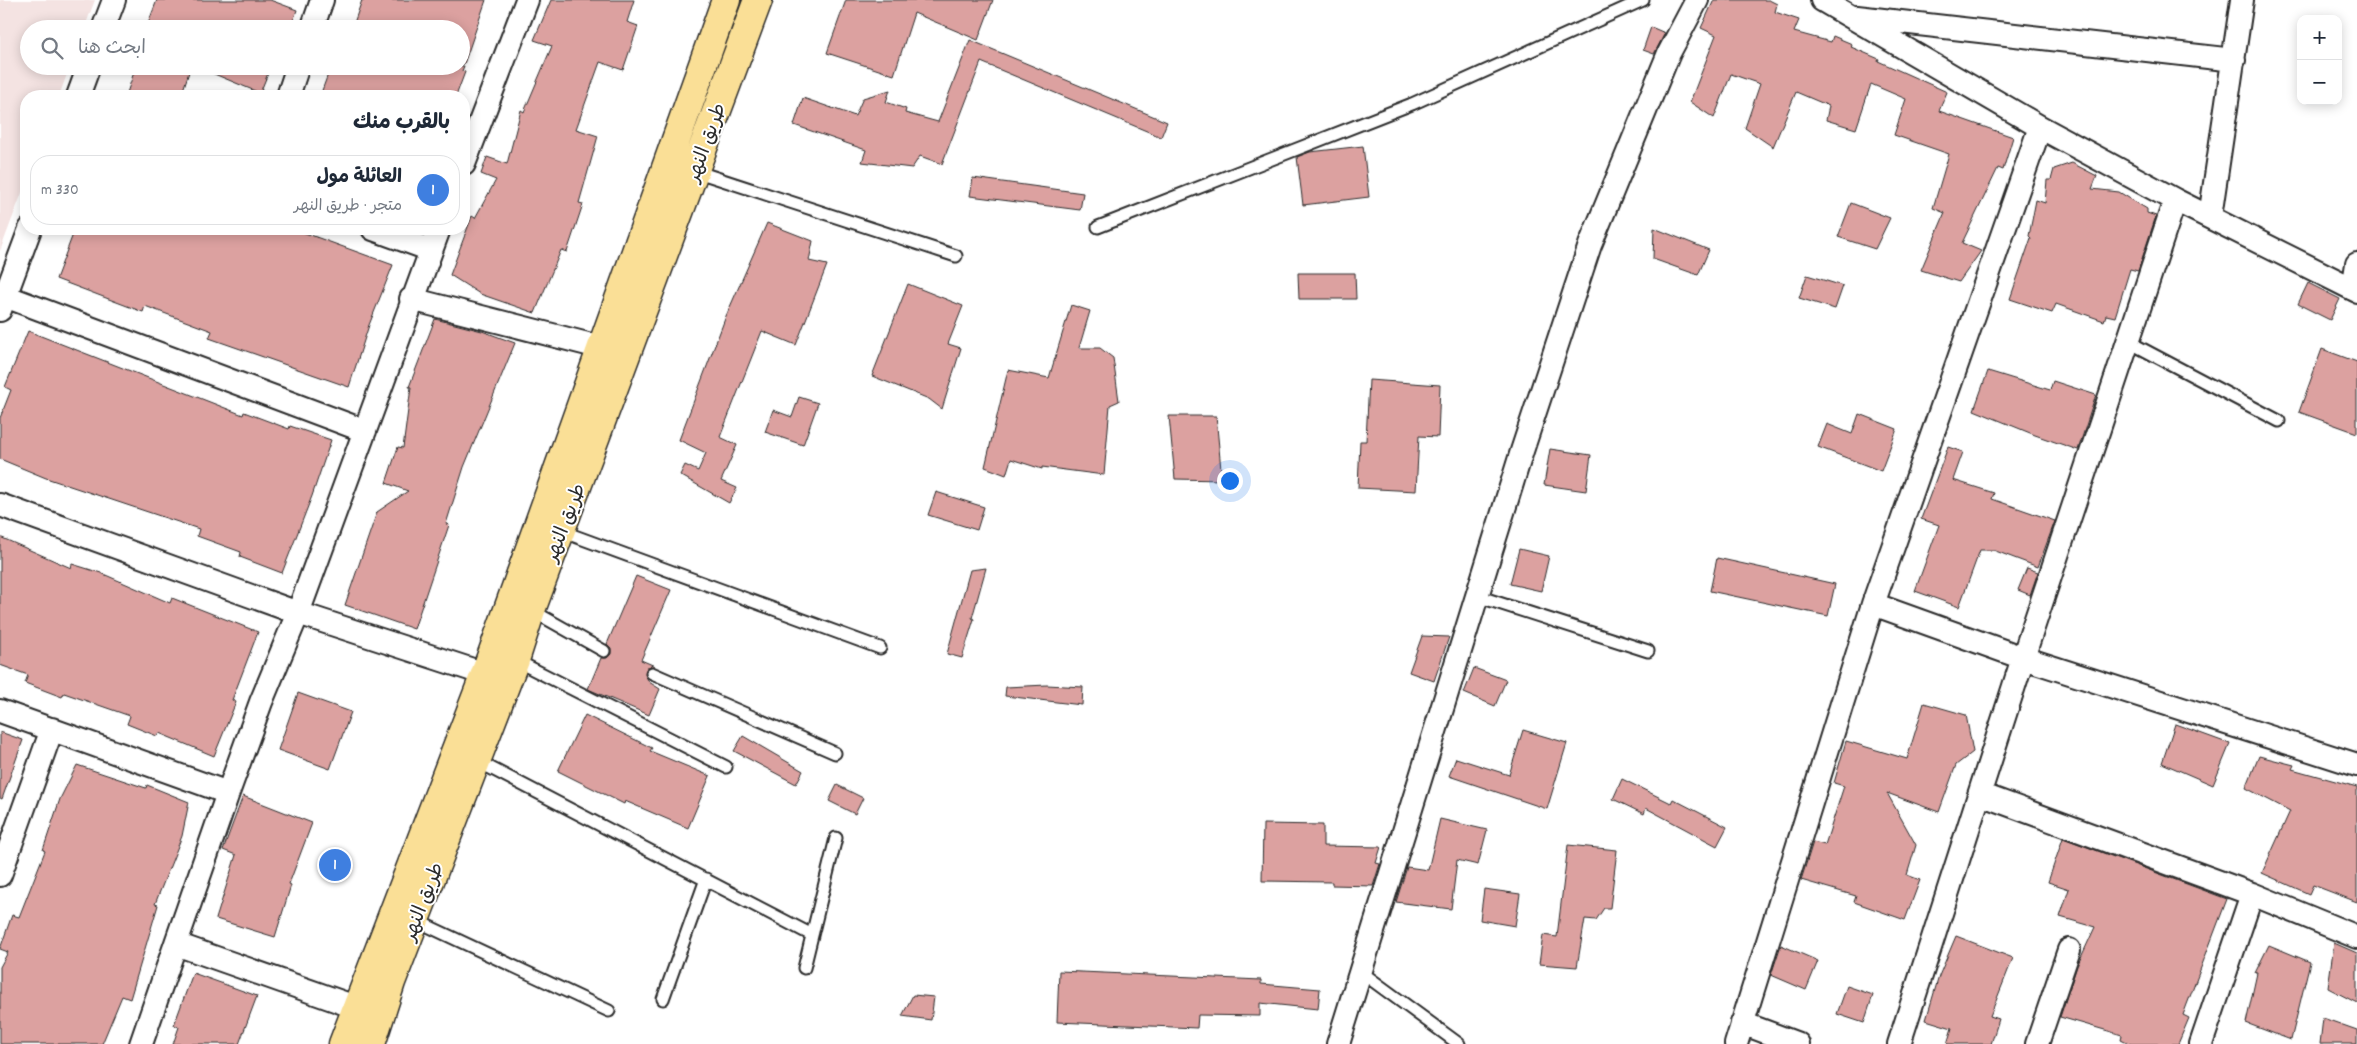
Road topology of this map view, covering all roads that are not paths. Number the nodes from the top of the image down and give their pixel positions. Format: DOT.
graph roads {
  1 [pos="114,0"];
  2 [pos="322,0"];
  3 [pos="527,0"];
  4 [pos="726,0"];
  5 [pos="758,0"];
  6 [pos="1643,0"];
  7 [pos="1697,0"];
  8 [pos="1822,0"];
  9 [pos="2242,0"];
  10 [pos="1849,16"];
  11 [pos="106,20"];
  12 [pos="315,20"];
  13 [pos="2234,60"];
  14 [pos="86,75"];
  15 [pos="295,75"];
  16 [pos="80,90"];
  17 [pos="290,90"];
  18 [pos="2040,126"];
  19 [pos="470,148"];
  20 [pos="695,171"];
  21 [pos="2175,200"];
  22 [pos="2210,217"];
  23 [pos="1098,227"];
  24 [pos="28,235"];
  25 [pos="390,235"];
  26 [pos="437,235"];
  27 [pos="431,250"];
  28 [pos="956,256"];
  29 [pos="2357,264"];
  30 [pos="2355,290"];
  31 [pos="412,299"];
  32 [pos="3,303"];
  33 [pos="2129,342"];
  34 [pos="603,348"];
  35 [pos="2279,421"];
  36 [pos="365,431"];
  37 [pos="0,505"];
  38 [pos="561,531"];
  39 [pos="1477,596"];
  40 [pos="1873,604"];
  41 [pos="531,610"];
  42 [pos="298,613"];
  43 [pos="880,648"];
  44 [pos="604,651"];
  45 [pos="1648,651"];
  46 [pos="2022,658"];
  47 [pos="514,660"];
  48 [pos="652,673"];
  49 [pos="485,674"];
  50 [pos="0,711"];
  51 [pos="52,729"];
  52 [pos="835,752"];
  53 [pos="476,761"];
  54 [pos="2357,765"];
  55 [pos="726,767"];
  56 [pos="228,792"];
  57 [pos="1980,794"];
  58 [pos="836,838"];
  59 [pos="0,875"];
  60 [pos="706,879"];
  61 [pos="2252,894"];
  62 [pos="415,920"];
  63 [pos="812,934"];
  64 [pos="2357,937"];
  65 [pos="176,944"];
  66 [pos="2069,950"];
  67 [pos="804,968"];
  68 [pos="1361,972"];
  69 [pos="663,1000"];
  70 [pos="358,1008"];
  71 [pos="609,1011"];
  72 [pos="1739,1034"];
  73 [pos="141,1044"];
  74 [pos="343,1044"];
  75 [pos="371,1044"];
  76 [pos="1338,1044"];
  77 [pos="1459,1044"];
  78 [pos="1798,1044"];
  79 [pos="1899,1044"];
  80 [pos="2037,1044"];
  81 [pos="2202,1044"];
  1 -- 11 [label="street"];
  2 -- 12 [label="street"];
  3 -- 19 [label="street"];
  4 -- 34 [label="main road, طريق النهر"];
  5 -- 20 [label="main road, طريق النهر"];
  6 -- 23 [label="lane"];
  7 -- 39 [label="street"];
  8 -- 10 [label="street"];
  9 -- 13 [label="street"];
  10 -- 13 [label="street"];
  10 -- 18 [label="street"];
  13 -- 22 [label="street"];
  14 -- 16 [label="street"];
  15 -- 17 [label="street"];
  18 -- 21 [label="street"];
  18 -- 40 [label="street"];
  20 -- 28 [label="lane"];
  20 -- 38 [label="main road, طريق النهر"];
  21 -- 22 [label="street"];
  21 -- 33 [label="street"];
  22 -- 30 [label="street"];
  24 -- 32 [label="street"];
  25 -- 27 [label="street"];
  26 -- 27 [label="street"];
  27 -- 31 [label="street"];
  29 -- 30 [label="street"];
  31 -- 34 [label="street"];
  31 -- 36 [label="street"];
  32 -- 36 [label="street"];
  33 -- 35 [label="lane"];
  33 -- 46 [label="street"];
  34 -- 49 [label="main road, طريق النهر"];
  36 -- 42 [label="street"];
  37 -- 42 [label="street"];
  38 -- 41 [label="main road, طريق النهر"];
  38 -- 43 [label="lane"];
  39 -- 45 [label="lane"];
  39 -- 68 [label="street"];
  40 -- 46 [label="street"];
  40 -- 72 [label="street"];
  41 -- 44 [label="lane"];
  41 -- 47 [label="main road, طريق النهر"];
  42 -- 49 [label="street"];
  42 -- 56 [label="street"];
  46 -- 54 [label="street"];
  46 -- 57 [label="street"];
  47 -- 53 [label="main road, طريق النهر"];
  47 -- 55 [label="lane"];
  48 -- 52 [label="lane"];
  49 -- 70 [label="main road, طريق النهر"];
  50 -- 51 [label="street"];
  51 -- 56 [label="street"];
  51 -- 59 [label="street"];
  53 -- 60 [label="lane"];
  53 -- 62 [label="main road, طريق النهر"];
  56 -- 65 [label="street"];
  57 -- 61 [label="street"];
  57 -- 79 [label="street"];
  58 -- 63 [label="lane"];
  60 -- 63 [label="lane"];
  60 -- 69 [label="lane"];
  61 -- 64 [label="street"];
  61 -- 81 [label="street"];
  62 -- 71 [label="lane"];
  62 -- 75 [label="main road, طريق النهر"];
  63 -- 67 [label="lane"];
  65 -- 70 [label="street"];
  65 -- 73 [label="street"];
  66 -- 80 [label="street"];
  68 -- 76 [label="street"];
  68 -- 77 [label="lane"];
  70 -- 74 [label="main road, طريق النهر"];
  72 -- 78 [label="street"];
}
